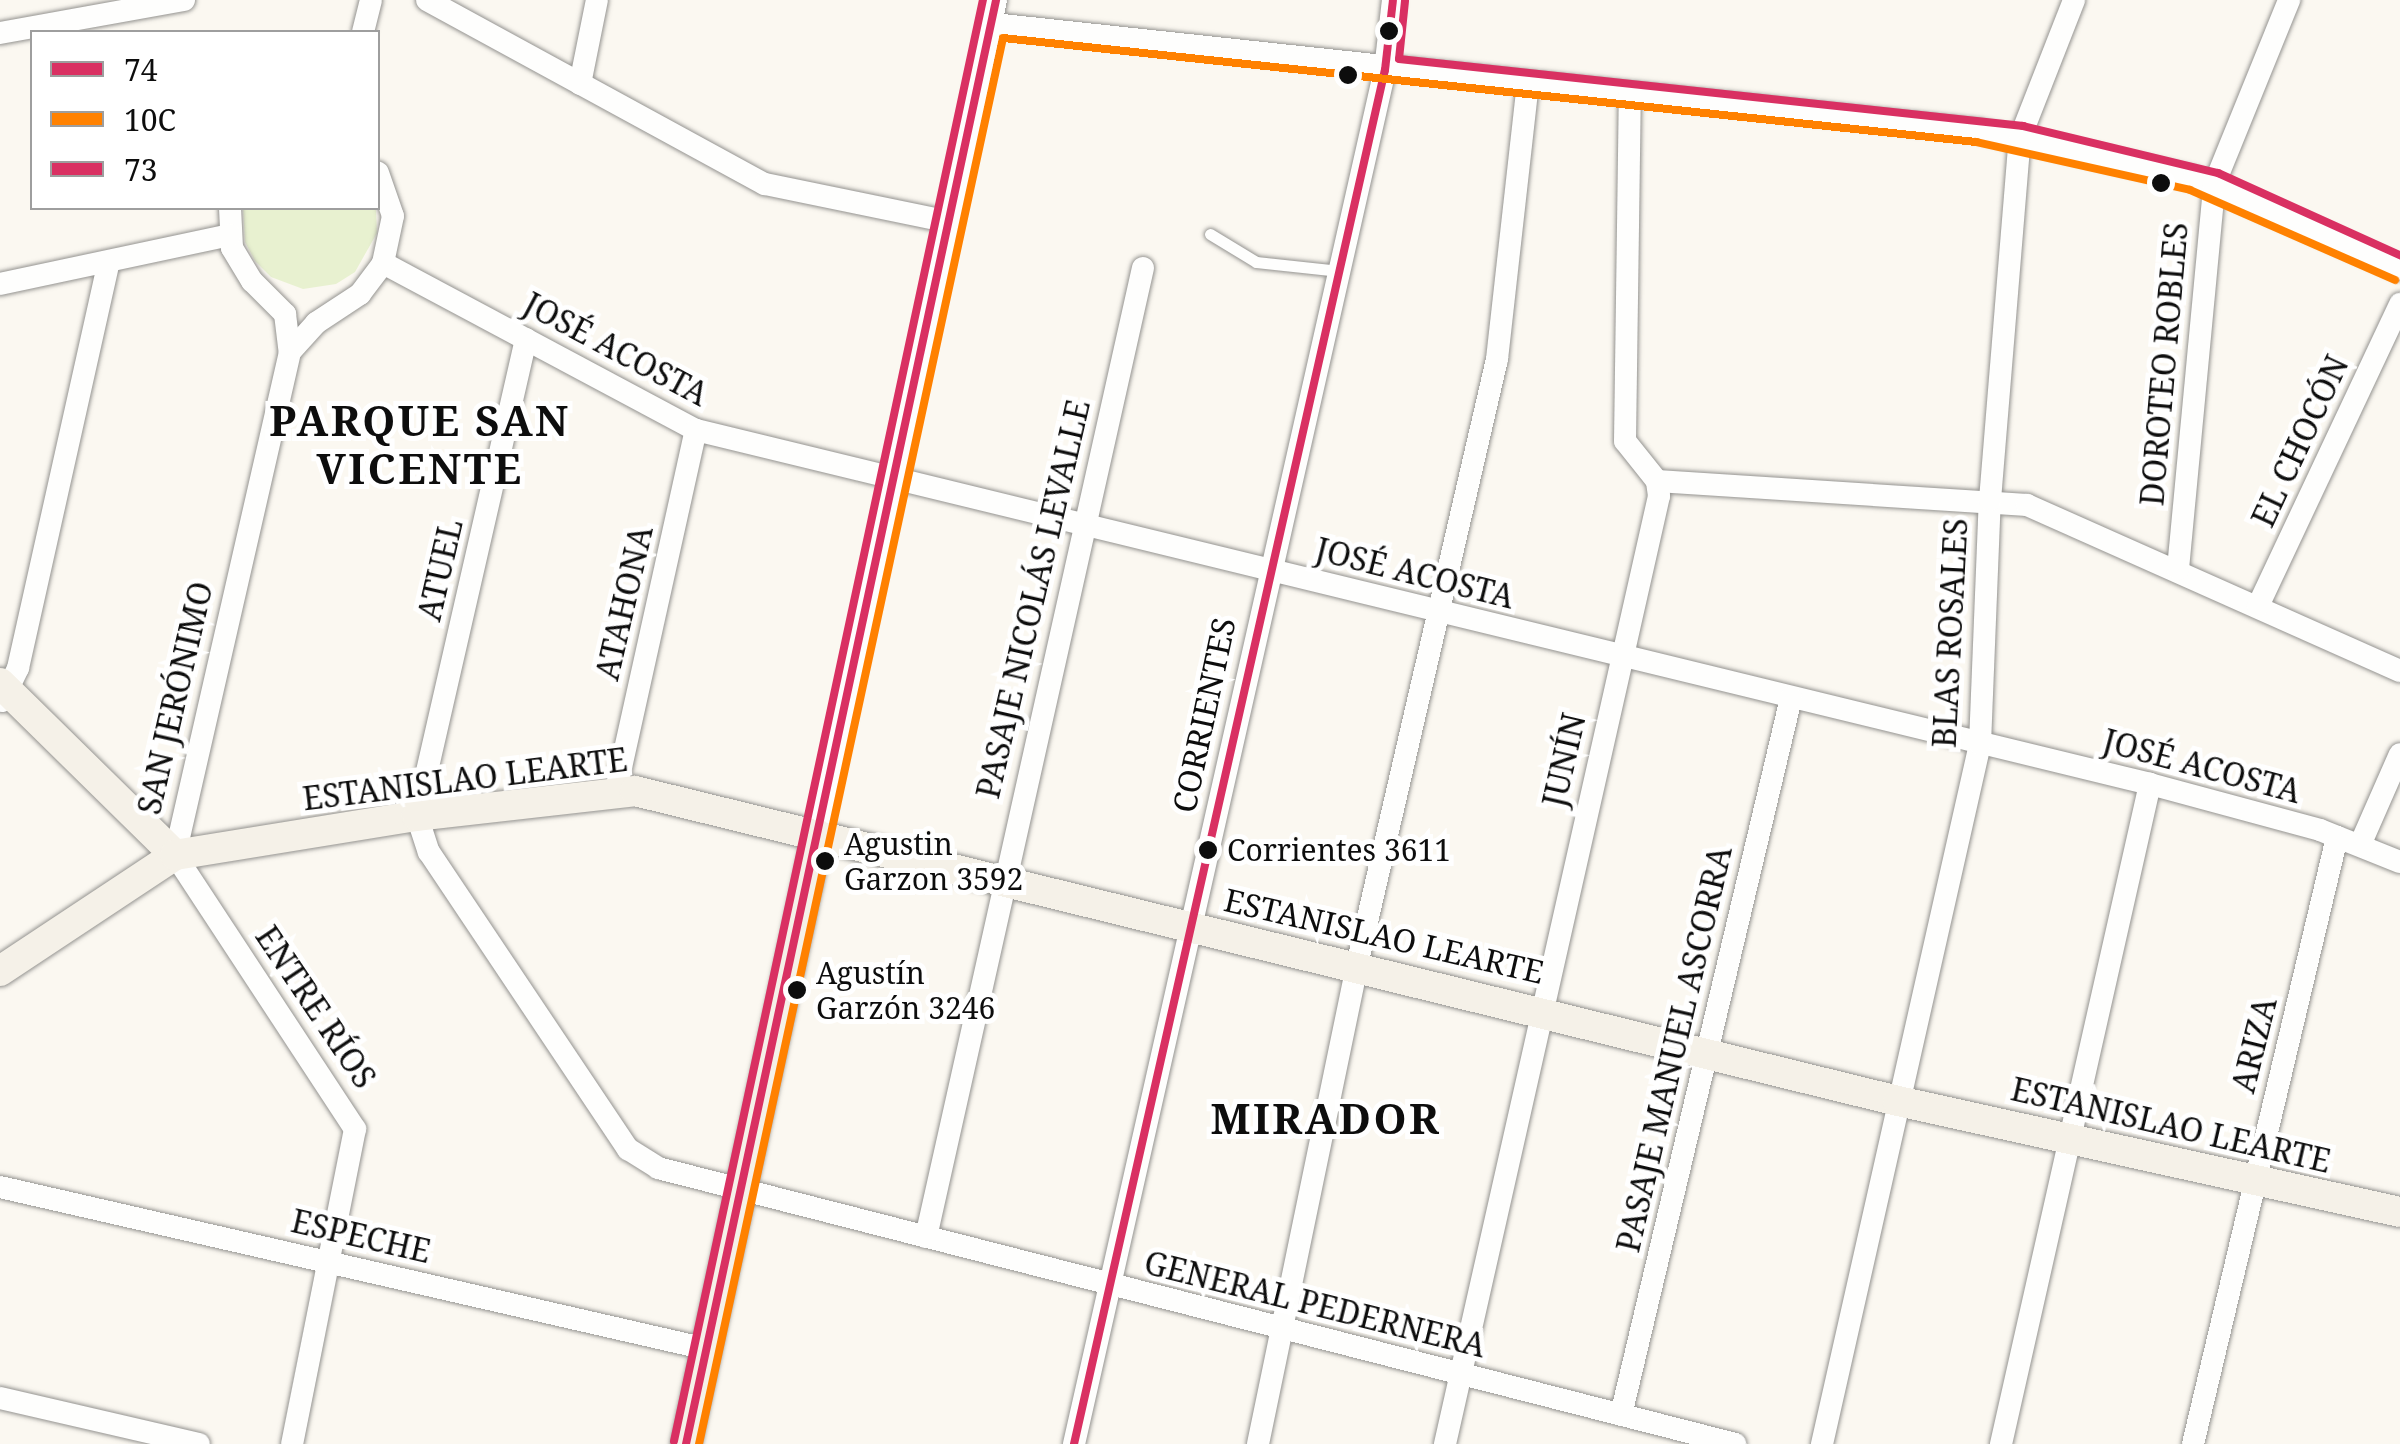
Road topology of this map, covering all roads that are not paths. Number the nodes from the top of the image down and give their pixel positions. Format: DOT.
graph roads {
  1 [pos="184,0"];
  2 [pos="371,0"];
  3 [pos="427,0"];
  4 [pos="597,0"];
  5 [pos="1393,0"];
  6 [pos="2074,0"];
  7 [pos="2289,0"];
  8 [pos="994,12"];
  9 [pos="364,30"];
  10 [pos="0,33"];
  11 [pos="1385,70"];
  12 [pos="580,84"];
  13 [pos="1528,84"];
  14 [pos="1630,95"];
  15 [pos="2020,138"];
  16 [pos="380,180"];
  17 [pos="2214,185"];
  18 [pos="230,210"];
  19 [pos="950,222"];
  20 [pos="1210,234"];
  21 [pos="230,236"];
  22 [pos="383,263"];
  23 [pos="108,265"];
  24 [pos="1142,268"];
  25 [pos="2400,268"];
  26 [pos="1340,270"];
  27 [pos="0,284"];
  28 [pos="262,289"];
  29 [pos="346,304"];
  30 [pos="2400,304"];
  31 [pos="526,340"];
  32 [pos="290,352"];
  33 [pos="696,430"];
  34 [pos="895,476"];
  35 [pos="1656,481"];
  36 [pos="1990,500"];
  37 [pos="1085,524"];
  38 [pos="2178,569"];
  39 [pos="1269,570"];
  40 [pos="2258,606"];
  41 [pos="1439,612"];
  42 [pos="1622,658"];
  43 [pos="2400,671"];
  44 [pos="3,693"];
  45 [pos="1791,698"];
  46 [pos="1980,744"];
  47 [pos="2400,754"];
  48 [pos="2150,784"];
  49 [pos="616,790"];
  50 [pos="417,816"];
  51 [pos="818,835"];
  52 [pos="2348,841"];
  53 [pos="175,855"];
  54 [pos="2400,862"];
  55 [pos="1001,879"];
  56 [pos="1192,926"];
  57 [pos="1357,965"];
  58 [pos="0,972"];
  59 [pos="1538,1009"];
  60 [pos="1708,1051"];
  61 [pos="1898,1101"];
  62 [pos="2068,1137"];
  63 [pos="2254,1180"];
  64 [pos="0,1187"];
  65 [pos="742,1188"];
  66 [pos="2400,1212"];
  67 [pos="926,1238"];
  68 [pos="332,1263"];
  69 [pos="1108,1285"];
  70 [pos="1282,1329"];
  71 [pos="707,1349"];
  72 [pos="1460,1375"];
  73 [pos="0,1398"];
  74 [pos="1621,1415"];
  75 [pos="198,1444"];
  76 [pos="292,1444"];
  77 [pos="686,1444"];
  78 [pos="1074,1444"];
  79 [pos="1258,1444"];
  80 [pos="1445,1444"];
  81 [pos="1736,1444"];
  82 [pos="1822,1444"];
  83 [pos="2001,1444"];
  84 [pos="2194,1444"];
  1 -- 10 [label="street"];
  2 -- 9 [label="street"];
  3 -- 12 [label="street"];
  4 -- 12 [label="street"];
  5 -- 11 [label="street, CORRIENTES"];
  6 -- 15 [label="street, BLAS ROSALES"];
  7 -- 17 [label="street, DOROTEO ROBLES"];
  8 -- 11 [label="street"];
  8 -- 19 [label="street"];
  11 -- 13 [label="street"];
  11 -- 26 [label="street, CORRIENTES"];
  12 -- 19 [label="street"];
  13 -- 14 [label="street"];
  13 -- 41 [label="street"];
  14 -- 15 [label="street"];
  14 -- 35 [label="street"];
  15 -- 17 [label="street"];
  15 -- 36 [label="street, BLAS ROSALES"];
  16 -- 22 [label="street"];
  17 -- 25 [label="street"];
  17 -- 38 [label="street, DOROTEO ROBLES"];
  18 -- 21 [label="street"];
  19 -- 34 [label="street"];
  20 -- 26 [label="lane"];
  21 -- 23 [label="street"];
  21 -- 28 [label="street"];
  22 -- 29 [label="street"];
  22 -- 31 [label="street, JOSÉ ACOSTA"];
  23 -- 27 [label="street"];
  23 -- 44 [label="street"];
  24 -- 37 [label="street, PASAJE NICOLÁS LEVALLE"];
  26 -- 39 [label="street, CORRIENTES"];
  28 -- 29 [label="street"];
  28 -- 32 [label="street"];
  29 -- 32 [label="street"];
  30 -- 40 [label="street, EL CHOCÓN"];
  31 -- 33 [label="street, JOSÉ ACOSTA"];
  31 -- 50 [label="street, ATUEL"];
  32 -- 53 [label="street, SAN JERÓNIMO"];
  33 -- 34 [label="street, JOSÉ ACOSTA"];
  33 -- 49 [label="street, ATAHONA"];
  34 -- 37 [label="street, JOSÉ ACOSTA"];
  34 -- 51 [label="street"];
  35 -- 36 [label="street"];
  35 -- 42 [label="street, JUNÍN"];
  36 -- 38 [label="street"];
  36 -- 46 [label="street, BLAS ROSALES"];
  37 -- 39 [label="street, JOSÉ ACOSTA"];
  37 -- 55 [label="street, PASAJE NICOLÁS LEVALLE"];
  38 -- 40 [label="street"];
  39 -- 41 [label="street, JOSÉ ACOSTA"];
  39 -- 56 [label="street, CORRIENTES"];
  40 -- 43 [label="street"];
  41 -- 42 [label="street, JOSÉ ACOSTA"];
  41 -- 57 [label="street"];
  42 -- 45 [label="street, JOSÉ ACOSTA"];
  42 -- 59 [label="street, JUNÍN"];
  44 -- 53 [label="main road"];
  45 -- 46 [label="street, JOSÉ ACOSTA"];
  45 -- 60 [label="street, PASAJE MANUEL ASCORRA"];
  46 -- 48 [label="street, JOSÉ ACOSTA"];
  46 -- 61 [label="street, BLAS ROSALES"];
  47 -- 52 [label="street, ARIZA"];
  48 -- 52 [label="street, JOSÉ ACOSTA"];
  48 -- 62 [label="street"];
  49 -- 50 [label="main road, ESTANISLAO LEARTE"];
  49 -- 51 [label="main road, ESTANISLAO LEARTE"];
  50 -- 53 [label="main road, ESTANISLAO LEARTE"];
  50 -- 65 [label="street, GENERAL PEDERNERA"];
  51 -- 55 [label="main road, ESTANISLAO LEARTE"];
  51 -- 65 [label="main road"];
  52 -- 54 [label="street, JOSÉ ACOSTA"];
  52 -- 63 [label="street, ARIZA"];
  53 -- 58 [label="main road, SAN JERÓNIMO"];
  53 -- 68 [label="street, ENTRE RÍOS"];
  55 -- 56 [label="main road, ESTANISLAO LEARTE"];
  55 -- 67 [label="street, PASAJE NICOLÁS LEVALLE"];
  56 -- 57 [label="main road, ESTANISLAO LEARTE"];
  56 -- 69 [label="street, CORRIENTES"];
  57 -- 59 [label="main road, ESTANISLAO LEARTE"];
  57 -- 70 [label="street"];
  59 -- 60 [label="main road, ESTANISLAO LEARTE"];
  59 -- 72 [label="street, JUNÍN"];
  60 -- 61 [label="main road, ESTANISLAO LEARTE"];
  60 -- 74 [label="street, PASAJE MANUEL ASCORRA"];
  61 -- 62 [label="main road, ESTANISLAO LEARTE"];
  61 -- 82 [label="street, BLAS ROSALES"];
  62 -- 63 [label="main road, ESTANISLAO LEARTE"];
  62 -- 83 [label="street"];
  63 -- 66 [label="main road, ESTANISLAO LEARTE"];
  63 -- 84 [label="street, ARIZA"];
  64 -- 68 [label="street, ESPECHE"];
  65 -- 67 [label="street, GENERAL PEDERNERA"];
  65 -- 71 [label="main road"];
  67 -- 69 [label="street, GENERAL PEDERNERA"];
  68 -- 71 [label="street, ESPECHE"];
  68 -- 76 [label="street, ENTRE RÍOS"];
  69 -- 70 [label="street, GENERAL PEDERNERA"];
  69 -- 78 [label="street, CORRIENTES"];
  70 -- 72 [label="street, GENERAL PEDERNERA"];
  70 -- 79 [label="street"];
  71 -- 77 [label="main road"];
  72 -- 74 [label="street, GENERAL PEDERNERA"];
  72 -- 80 [label="street, JUNÍN"];
  73 -- 75 [label="street"];
  74 -- 81 [label="street, GENERAL PEDERNERA"];
}
